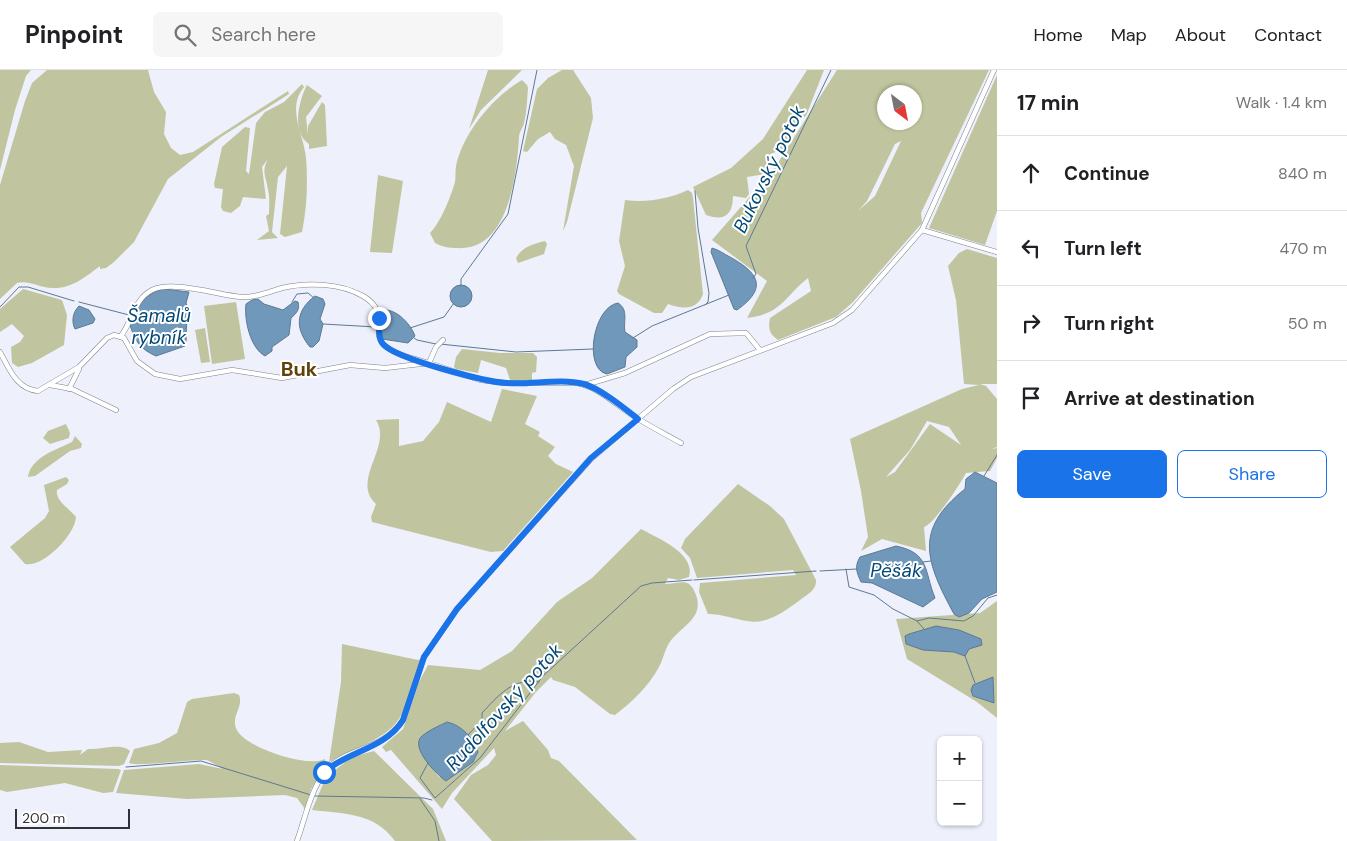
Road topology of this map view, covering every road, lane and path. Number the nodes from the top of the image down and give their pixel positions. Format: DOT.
graph roads {
  1 [pos="994,70"];
  2 [pos="922,230"];
  3 [pos="997,252"];
  4 [pos="121,336"];
  5 [pos="442,341"];
  6 [pos="760,350"];
  7 [pos="0,352"];
  8 [pos="429,363"];
  9 [pos="79,367"];
  10 [pos="585,384"];
  11 [pos="50,386"];
  12 [pos="69,389"];
  13 [pos="116,410"];
  14 [pos="638,419"];
  15 [pos="680,443"];
  16 [pos="297,841"];
  1 -- 2 [label="street"];
  2 -- 3 [label="street"];
  2 -- 6 [label="street"];
  4 -- 8 [label="street"];
  4 -- 8 [label="street"];
  4 -- 9 [label="street"];
  5 -- 8 [label="street"];
  6 -- 10 [label="street"];
  6 -- 14 [label="street"];
  7 -- 11 [label="street"];
  8 -- 10 [label="street"];
  9 -- 11 [label="street"];
  9 -- 12 [label="street"];
  10 -- 14 [label="street"];
  11 -- 12 [label="street"];
  12 -- 13 [label="street"];
  14 -- 15 [label="street"];
  14 -- 16 [label="street"];
}
